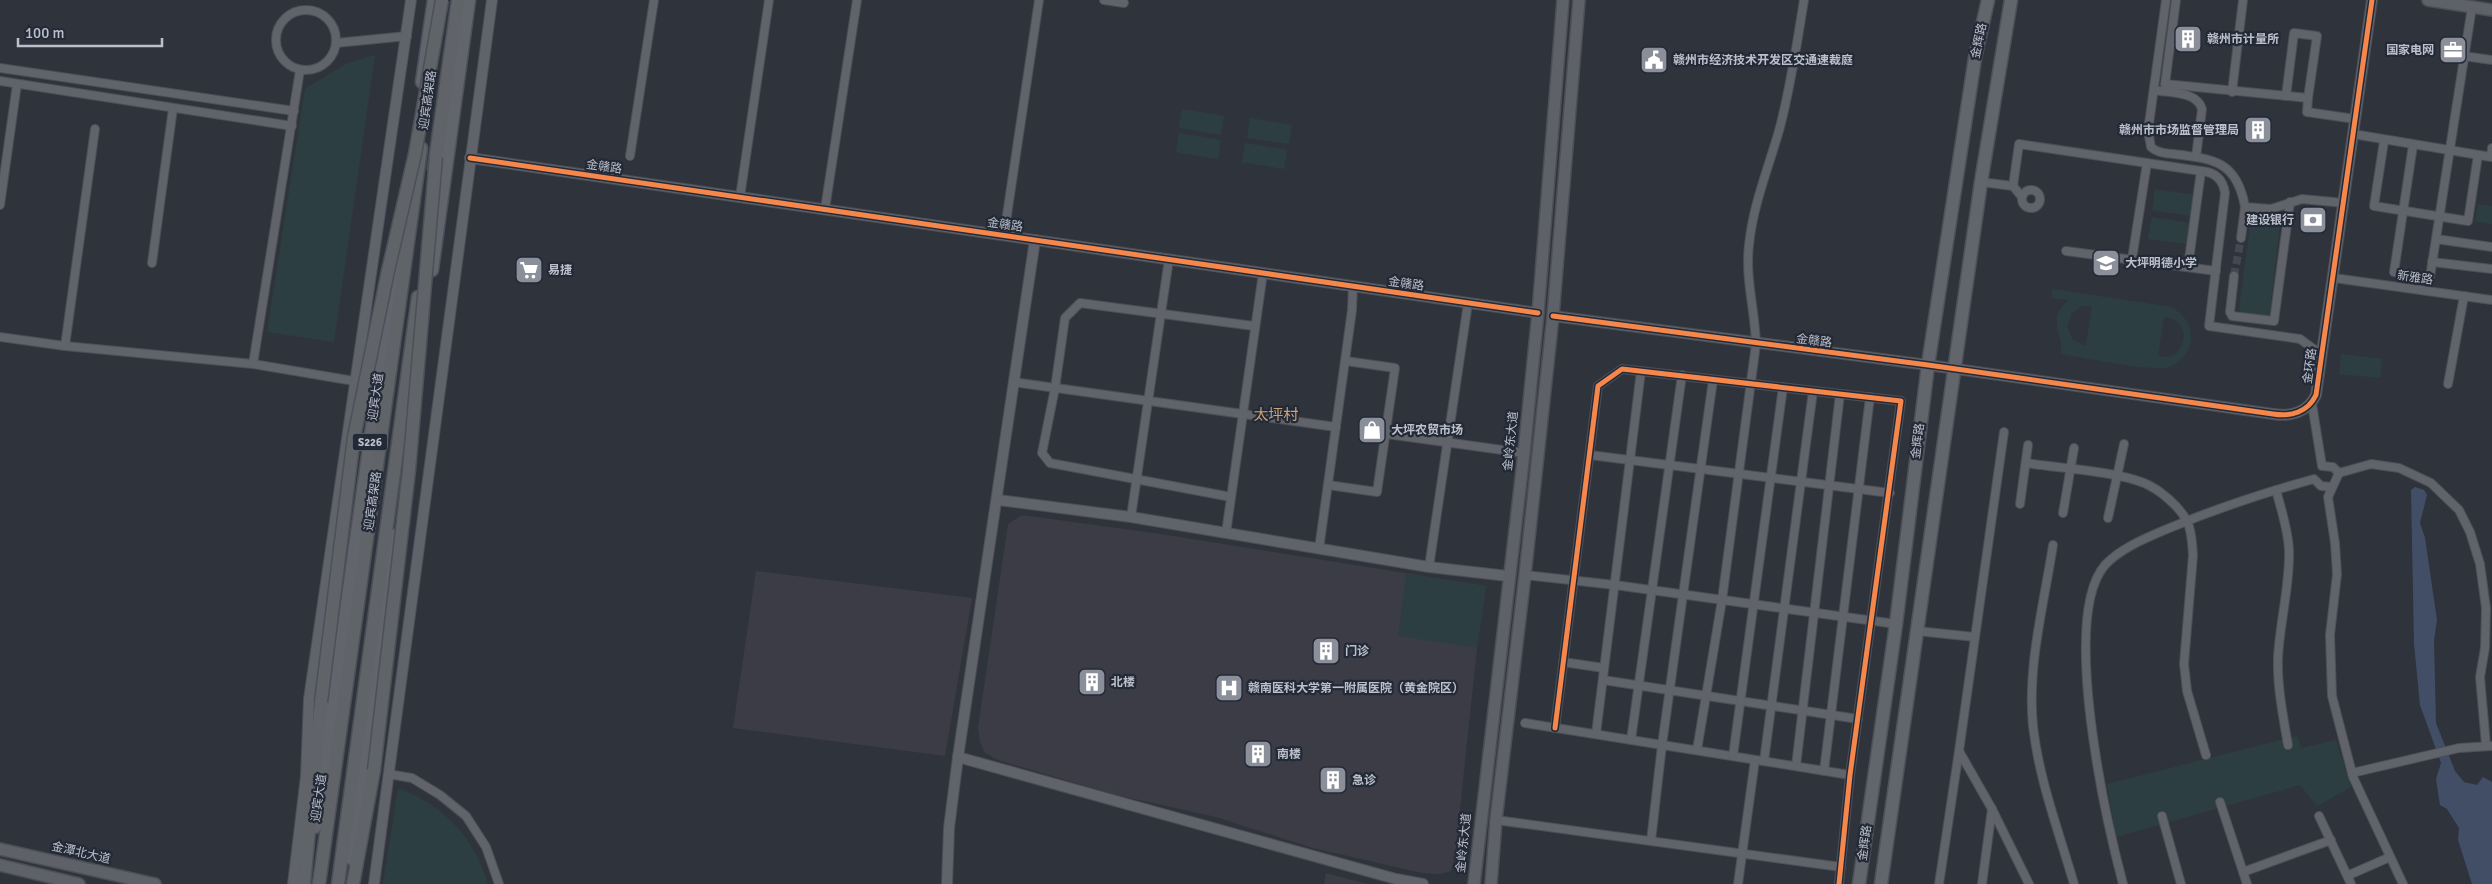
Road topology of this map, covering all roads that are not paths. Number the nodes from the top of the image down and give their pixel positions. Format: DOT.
graph roads {
  1 [pos="411,0"];
  2 [pos="434,0"];
  3 [pos="443,0"];
  4 [pos="458,0"];
  5 [pos="469,0"];
  6 [pos="492,0"];
  7 [pos="654,0"];
  8 [pos="769,0"];
  9 [pos="857,0"];
  10 [pos="1039,0"];
  11 [pos="1104,0"];
  12 [pos="1563,0"];
  13 [pos="1579,0"];
  14 [pos="1804,0"];
  15 [pos="1988,0"];
  16 [pos="2011,0"];
  17 [pos="2166,0"];
  18 [pos="2176,0"];
  19 [pos="2243,0"];
  20 [pos="2372,0"];
  21 [pos="2428,0"];
  22 [pos="1124,3"];
  23 [pos="2472,7"];
  24 [pos="2492,10"];
  25 [pos="406,36"];
  26 [pos="336,43"];
  27 [pos="2464,56"];
  28 [pos="2492,60"];
  29 [pos="0,68"];
  30 [pos="300,70"];
  31 [pos="1558,75"];
  32 [pos="1571,76"];
  33 [pos="0,82"];
  34 [pos="17,84"];
  35 [pos="2154,90"];
  36 [pos="2232,92"];
  37 [pos="2286,96"];
  38 [pos="2308,98"];
  39 [pos="173,108"];
  40 [pos="294,111"];
  41 [pos="2355,119"];
  42 [pos="292,126"];
  43 [pos="95,129"];
  44 [pos="2353,134"];
  45 [pos="2384,141"];
  46 [pos="2413,145"];
  47 [pos="2492,148"];
  48 [pos="2449,151"];
  49 [pos="2478,155"];
  50 [pos="436,156"];
  51 [pos="630,156"];
  52 [pos="2196,157"];
  53 [pos="470,158"];
  54 [pos="2147,163"];
  55 [pos="2201,170"];
  56 [pos="1981,182"];
  57 [pos="2013,186"];
  58 [pos="740,197"];
  59 [pos="2022,197"];
  60 [pos="2290,202"];
  61 [pos="2344,203"];
  62 [pos="0,204"];
  63 [pos="2245,207"];
  64 [pos="825,210"];
  65 [pos="2403,211"];
  66 [pos="2439,216"];
  67 [pos="1004,235"];
  68 [pos="2241,238"];
  69 [pos="2436,239"];
  70 [pos="1035,240"];
  71 [pos="2492,247"];
  72 [pos="2066,251"];
  73 [pos="1169,259"];
  74 [pos="2132,259"];
  75 [pos="2432,262"];
  76 [pos="152,263"];
  77 [pos="2188,267"];
  78 [pos="2492,270"];
  79 [pos="2216,271"];
  80 [pos="1263,273"];
  81 [pos="2234,276"];
  82 [pos="2334,278"];
  83 [pos="1353,286"];
  84 [pos="2464,296"];
  85 [pos="2492,300"];
  86 [pos="1468,303"];
  87 [pos="1538,313"];
  88 [pos="1160,314"];
  89 [pos="1553,316"];
  90 [pos="1254,326"];
  91 [pos="0,337"];
  92 [pos="1756,344"];
  93 [pos="65,346"];
  94 [pos="2322,355"];
  95 [pos="1346,361"];
  96 [pos="253,364"];
  97 [pos="1928,365"];
  98 [pos="1955,370"];
  99 [pos="1642,371"];
  100 [pos="1682,375"];
  101 [pos="1714,380"];
  102 [pos="354,381"];
  103 [pos="1013,382"];
  104 [pos="1750,384"];
  105 [pos="2448,384"];
  106 [pos="1783,387"];
  107 [pos="1055,388"];
  108 [pos="1813,391"];
  109 [pos="1840,394"];
  110 [pos="1870,397"];
  111 [pos="1148,401"];
  112 [pos="2312,404"];
  113 [pos="1242,414"];
  114 [pos="1336,427"];
  115 [pos="2004,432"];
  116 [pos="1387,434"];
  117 [pos="1448,443"];
  118 [pos="2124,444"];
  119 [pos="2028,446"];
  120 [pos="2074,448"];
  121 [pos="1524,453"];
  122 [pos="1590,455"];
  123 [pos="1630,460"];
  124 [pos="2026,463"];
  125 [pos="1669,465"];
  126 [pos="2322,466"];
  127 [pos="1701,469"];
  128 [pos="2070,470"];
  129 [pos="2338,473"];
  130 [pos="1738,474"];
  131 [pos="2117,476"];
  132 [pos="1771,478"];
  133 [pos="2314,479"];
  134 [pos="1136,480"];
  135 [pos="1801,482"];
  136 [pos="1328,485"];
  137 [pos="1829,485"];
  138 [pos="2332,487"];
  139 [pos="1858,489"];
  140 [pos="2276,490"];
  141 [pos="1890,493"];
  142 [pos="1231,497"];
  143 [pos="998,500"];
  144 [pos="2020,504"];
  145 [pos="2063,513"];
  146 [pos="1131,517"];
  147 [pos="2108,518"];
  148 [pos="2187,521"];
  149 [pos="1226,533"];
  150 [pos="2053,545"];
  151 [pos="1319,548"];
  152 [pos="1429,567"];
  153 [pos="1525,575"];
  154 [pos="1508,576"];
  155 [pos="1574,580"];
  156 [pos="1614,585"];
  157 [pos="1652,590"];
  158 [pos="1683,594"];
  159 [pos="1722,600"];
  160 [pos="1754,604"];
  161 [pos="1784,608"];
  162 [pos="1814,612"];
  163 [pos="1843,615"];
  164 [pos="1872,619"];
  165 [pos="1896,624"];
  166 [pos="1917,631"];
  167 [pos="1975,636"];
  168 [pos="2488,648"];
  169 [pos="1563,662"];
  170 [pos="1604,668"];
  171 [pos="1602,680"];
  172 [pos="1638,686"];
  173 [pos="1670,691"];
  174 [pos="1707,696"];
  175 [pos="1741,701"];
  176 [pos="1772,706"];
  177 [pos="1802,710"];
  178 [pos="1831,715"];
  179 [pos="1858,719"];
  180 [pos="1525,723"];
  181 [pos="1554,728"];
  182 [pos="1596,734"];
  183 [pos="1631,740"];
  184 [pos="1662,745"];
  185 [pos="2288,745"];
  186 [pos="2489,746"];
  187 [pos="1697,750"];
  188 [pos="1959,751"];
  189 [pos="2206,755"];
  190 [pos="1733,756"];
  191 [pos="958,757"];
  192 [pos="1755,760"];
  193 [pos="1764,761"];
  194 [pos="1796,766"];
  195 [pos="1824,770"];
  196 [pos="2352,773"];
  197 [pos="388,774"];
  198 [pos="1850,775"];
  199 [pos="2220,802"];
  200 [pos="1992,809"];
  201 [pos="2162,816"];
  202 [pos="2319,816"];
  203 [pos="1496,820"];
  204 [pos="2331,840"];
  205 [pos="1651,841"];
  206 [pos="0,850"];
  207 [pos="1742,853"];
  208 [pos="2390,857"];
  209 [pos="0,865"];
  210 [pos="1841,867"];
  211 [pos="2023,871"];
  212 [pos="2243,872"];
  213 [pos="2349,875"];
  214 [pos="79,884"];
  215 [pos="155,884"];
  216 [pos="293,884"];
  217 [pos="305,884"];
  218 [pos="320,884"];
  219 [pos="338,884"];
  220 [pos="351,884"];
  221 [pos="374,884"];
  222 [pos="499,884"];
  223 [pos="948,884"];
  224 [pos="1423,884"];
  225 [pos="1474,884"];
  226 [pos="1491,884"];
  227 [pos="1738,884"];
  228 [pos="1839,884"];
  229 [pos="1859,884"];
  230 [pos="1881,884"];
  231 [pos="1939,884"];
  232 [pos="1982,884"];
  233 [pos="2020,884"];
  234 [pos="2029,884"];
  235 [pos="2074,884"];
  236 [pos="2123,884"];
  237 [pos="2181,884"];
  238 [pos="2246,884"];
  239 [pos="2352,884"];
  240 [pos="2403,884"];
  1 -- 25 [label="street"];
  2 -- 217 [label="main road, 迎宾大道 / S226"];
  3 -- 217 [label="highway, bridge"];
  3 -- 218 [label="highway, 迎宾高架路, bridge"];
  4 -- 50 [label="highway, 迎宾高架路"];
  5 -- 220 [label="main road"];
  6 -- 53 [label="street"];
  7 -- 51 [label="street"];
  8 -- 58 [label="street"];
  9 -- 64 [label="street"];
  10 -- 67 [label="street"];
  11 -- 22 [label="street"];
  12 -- 31 [label="main road, 金岭东大道"];
  13 -- 32 [label="main road"];
  14 -- 92 [label="street"];
  15 -- 97 [label="main road, 金辉路"];
  16 -- 56 [label="main road, 金辉路"];
  17 -- 35 [label="street"];
  18 -- 36 [label="street"];
  19 -- 36 [label="street"];
  20 -- 41 [label="street, 金环路"];
  21 -- 23 [label="main road"];
  23 -- 24 [label="main road"];
  23 -- 27 [label="street"];
  25 -- 26 [label="street"];
  25 -- 102 [label="street"];
  26 -- 30 [label="street"];
  26 -- 30 [label="street"];
  27 -- 28 [label="street"];
  27 -- 48 [label="street"];
  29 -- 40 [label="street"];
  30 -- 40 [label="street"];
  31 -- 32 [label="main road"];
  31 -- 87 [label="main road, 金岭东大道"];
  32 -- 89 [label="main road"];
  33 -- 34 [label="street"];
  34 -- 39 [label="street"];
  34 -- 62 [label="street"];
  35 -- 52 [label="street"];
  35 -- 52 [label="street"];
  36 -- 37 [label="street"];
  37 -- 38 [label="street"];
  37 -- 38 [label="street"];
  38 -- 41 [label="street"];
  39 -- 42 [label="street"];
  39 -- 76 [label="street"];
  40 -- 42 [label="street"];
  41 -- 44 [label="street, 金环路"];
  42 -- 96 [label="street"];
  43 -- 93 [label="street"];
  44 -- 45 [label="street"];
  44 -- 61 [label="street, 金环路"];
  45 -- 46 [label="street"];
  45 -- 65 [label="street"];
  46 -- 48 [label="street"];
  46 -- 65 [label="street"];
  47 -- 49 [label="street"];
  48 -- 49 [label="street"];
  48 -- 66 [label="street"];
  49 -- 66 [label="street"];
  50 -- 219 [label="highway, 迎宾高架路, bridge"];
  50 -- 220 [label="highway, bridge"];
  52 -- 63 [label="street"];
  53 -- 58 [label="street, 金赣路"];
  53 -- 197 [label="street"];
  54 -- 55 [label="street"];
  54 -- 57 [label="street"];
  54 -- 74 [label="street"];
  55 -- 77 [label="street"];
  55 -- 79 [label="street"];
  56 -- 57 [label="street"];
  56 -- 98 [label="main road, 金辉路"];
  57 -- 59 [label="street"];
  58 -- 64 [label="street, 金赣路"];
  60 -- 61 [label="street"];
  60 -- 63 [label="street"];
  60 -- 81 [label="street"];
  61 -- 82 [label="street, 金环路"];
  63 -- 68 [label="street"];
  64 -- 67 [label="street, 金赣路"];
  65 -- 66 [label="street"];
  65 -- 75 [label="street"];
  66 -- 69 [label="street"];
  67 -- 70 [label="street, 金赣路"];
  69 -- 71 [label="street"];
  69 -- 75 [label="street"];
  70 -- 73 [label="street, 金赣路"];
  70 -- 103 [label="street"];
  72 -- 74 [label="street"];
  73 -- 80 [label="street, 金赣路"];
  73 -- 88 [label="street"];
  74 -- 77 [label="street"];
  75 -- 78 [label="street"];
  77 -- 79 [label="street"];
  79 -- 94 [label="street"];
  80 -- 83 [label="street, 金赣路"];
  80 -- 90 [label="street"];
  82 -- 84 [label="street, 新雅路"];
  82 -- 94 [label="street, 金环路"];
  83 -- 86 [label="street, 金赣路"];
  83 -- 95 [label="street"];
  84 -- 85 [label="street, 新雅路"];
  84 -- 105 [label="street"];
  86 -- 87 [label="street, 金赣路"];
  86 -- 117 [label="street"];
  87 -- 121 [label="main road, 金岭东大道"];
  88 -- 90 [label="street"];
  88 -- 107 [label="street"];
  88 -- 111 [label="street"];
  89 -- 92 [label="street, 金赣路"];
  89 -- 153 [label="main road"];
  90 -- 113 [label="street"];
  91 -- 93 [label="street"];
  92 -- 97 [label="street, 金赣路"];
  92 -- 104 [label="street"];
  93 -- 96 [label="street"];
  94 -- 112 [label="street, 金环路"];
  95 -- 114 [label="street"];
  95 -- 116 [label="street"];
  96 -- 102 [label="street"];
  97 -- 98 [label="street, 金赣路"];
  97 -- 165 [label="main road, 金辉路"];
  98 -- 112 [label="street"];
  98 -- 166 [label="main road, 金辉路"];
  99 -- 100 [label="street"];
  99 -- 122 [label="street"];
  99 -- 123 [label="street"];
  100 -- 101 [label="street"];
  100 -- 125 [label="street"];
  101 -- 104 [label="street"];
  101 -- 127 [label="street"];
  102 -- 216 [label="street"];
  103 -- 107 [label="street"];
  103 -- 143 [label="street"];
  104 -- 106 [label="street"];
  104 -- 130 [label="street"];
  106 -- 108 [label="street"];
  106 -- 132 [label="street"];
  107 -- 111 [label="street"];
  107 -- 134 [label="street"];
  108 -- 109 [label="street"];
  108 -- 135 [label="street"];
  109 -- 110 [label="street"];
  109 -- 137 [label="street"];
  110 -- 139 [label="street"];
  110 -- 141 [label="street"];
  111 -- 113 [label="street"];
  111 -- 134 [label="street"];
  112 -- 126 [label="street"];
  113 -- 114 [label="street"];
  113 -- 142 [label="street"];
  114 -- 136 [label="street"];
  115 -- 167 [label="street"];
  116 -- 117 [label="street"];
  116 -- 136 [label="street"];
  117 -- 121 [label="street"];
  117 -- 152 [label="street"];
  118 -- 131 [label="street"];
  119 -- 124 [label="street"];
  120 -- 128 [label="street"];
  121 -- 154 [label="main road, 金岭东大道"];
  122 -- 123 [label="street"];
  122 -- 155 [label="street"];
  123 -- 125 [label="street"];
  123 -- 156 [label="street"];
  124 -- 128 [label="street"];
  124 -- 144 [label="street"];
  125 -- 127 [label="street"];
  125 -- 157 [label="street"];
  126 -- 129 [label="street"];
  126 -- 133 [label="street"];
  127 -- 130 [label="street"];
  127 -- 158 [label="street"];
  128 -- 131 [label="street"];
  128 -- 145 [label="street"];
  129 -- 138 [label="street"];
  129 -- 168 [label="street"];
  130 -- 132 [label="street"];
  130 -- 159 [label="street"];
  131 -- 147 [label="street"];
  131 -- 148 [label="street"];
  132 -- 135 [label="street"];
  132 -- 160 [label="street"];
  133 -- 138 [label="street"];
  133 -- 140 [label="street"];
  134 -- 142 [label="street"];
  134 -- 146 [label="street"];
  135 -- 137 [label="street"];
  135 -- 161 [label="street"];
  136 -- 151 [label="street"];
  137 -- 139 [label="street"];
  137 -- 162 [label="street"];
  138 -- 196 [label="street"];
  139 -- 141 [label="street"];
  139 -- 163 [label="street"];
  140 -- 148 [label="street"];
  140 -- 185 [label="street"];
  141 -- 164 [label="street"];
  142 -- 149 [label="street"];
  143 -- 146 [label="street"];
  143 -- 191 [label="street"];
  146 -- 149 [label="street"];
  148 -- 189 [label="street"];
  148 -- 236 [label="street"];
  149 -- 151 [label="street"];
  150 -- 235 [label="street"];
  151 -- 152 [label="street"];
  152 -- 154 [label="street"];
  153 -- 155 [label="street"];
  153 -- 203 [label="main road"];
  154 -- 225 [label="main road, 金岭东大道"];
  155 -- 156 [label="street"];
  155 -- 169 [label="street"];
  156 -- 157 [label="street"];
  156 -- 170 [label="street"];
  157 -- 158 [label="street"];
  157 -- 172 [label="street"];
  158 -- 159 [label="street"];
  158 -- 173 [label="street"];
  159 -- 160 [label="street"];
  159 -- 174 [label="street"];
  160 -- 161 [label="street"];
  160 -- 175 [label="street"];
  161 -- 162 [label="street"];
  161 -- 176 [label="street"];
  162 -- 163 [label="street"];
  162 -- 177 [label="street"];
  163 -- 164 [label="street"];
  163 -- 178 [label="street"];
  164 -- 165 [label="street"];
  164 -- 179 [label="street"];
  165 -- 229 [label="main road, 金辉路"];
  166 -- 167 [label="street"];
  166 -- 230 [label="main road, 金辉路"];
  167 -- 188 [label="street"];
  168 -- 186 [label="street"];
  169 -- 170 [label="street"];
  169 -- 181 [label="street"];
  170 -- 171 [label="street"];
  171 -- 172 [label="street"];
  171 -- 182 [label="street"];
  172 -- 173 [label="street"];
  172 -- 183 [label="street"];
  173 -- 174 [label="street"];
  173 -- 184 [label="street"];
  174 -- 175 [label="street"];
  174 -- 187 [label="street"];
  175 -- 176 [label="street"];
  175 -- 190 [label="street"];
  176 -- 177 [label="street"];
  176 -- 193 [label="street"];
  177 -- 178 [label="street"];
  177 -- 194 [label="street"];
  178 -- 179 [label="street"];
  178 -- 195 [label="street"];
  179 -- 198 [label="street"];
  180 -- 181 [label="street"];
  181 -- 182 [label="street"];
  182 -- 183 [label="street"];
  183 -- 184 [label="street"];
  184 -- 187 [label="street"];
  184 -- 205 [label="street"];
  186 -- 196 [label="street"];
  187 -- 190 [label="street"];
  188 -- 200 [label="street"];
  188 -- 231 [label="street"];
  190 -- 192 [label="street"];
  191 -- 223 [label="street"];
  191 -- 224 [label="street"];
  192 -- 193 [label="street"];
  192 -- 207 [label="street"];
  193 -- 194 [label="street"];
  194 -- 195 [label="street"];
  195 -- 198 [label="street"];
  196 -- 208 [label="street"];
  197 -- 221 [label="street"];
  197 -- 222 [label="street"];
  198 -- 210 [label="street"];
  199 -- 212 [label="street"];
  200 -- 211 [label="street"];
  200 -- 232 [label="street"];
  201 -- 237 [label="street"];
  202 -- 204 [label="street"];
  203 -- 205 [label="street"];
  203 -- 226 [label="main road"];
  204 -- 212 [label="street"];
  204 -- 213 [label="street"];
  205 -- 207 [label="street"];
  206 -- 215 [label="main road, 金潭北大道"];
  207 -- 210 [label="street"];
  207 -- 227 [label="street"];
  208 -- 213 [label="street"];
  208 -- 240 [label="street"];
  209 -- 214 [label="main road"];
  210 -- 228 [label="street"];
  211 -- 233 [label="street"];
  211 -- 234 [label="street"];
  212 -- 238 [label="street"];
  213 -- 239 [label="street"];
}
